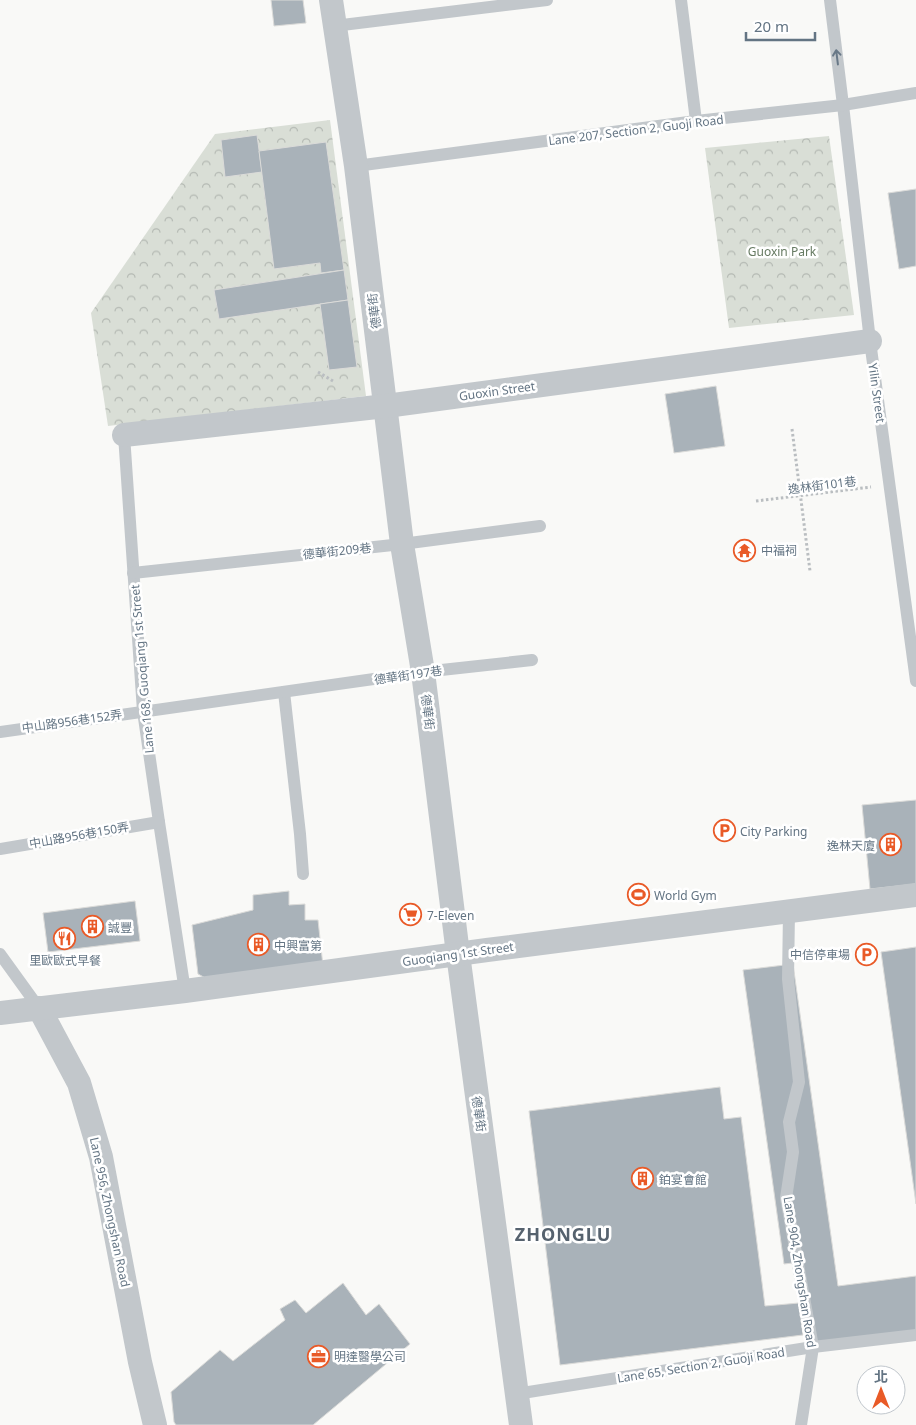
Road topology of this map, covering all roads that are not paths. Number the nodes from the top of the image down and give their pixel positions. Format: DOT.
graph roads {
  1 [pos="331,0"];
  2 [pos="547,0"];
  3 [pos="681,0"];
  4 [pos="830,0"];
  5 [pos="334,26"];
  6 [pos="916,93"];
  7 [pos="843,105"];
  8 [pos="696,122"];
  9 [pos="356,166"];
  10 [pos="870,340"];
  11 [pos="386,406"];
  12 [pos="124,436"];
  13 [pos="540,526"];
  14 [pos="402,544"];
  15 [pos="134,573"];
  16 [pos="532,660"];
  17 [pos="423,672"];
  18 [pos="916,681"];
  19 [pos="284,692"];
  20 [pos="143,711"];
  21 [pos="0,732"];
  22 [pos="159,822"];
  23 [pos="0,849"];
  24 [pos="303,874"];
  25 [pos="916,895"];
  26 [pos="789,911"];
  27 [pos="0,954"];
  28 [pos="458,954"];
  29 [pos="185,991"];
  30 [pos="39,1008"];
  31 [pos="0,1013"];
  32 [pos="916,1335"];
  33 [pos="813,1346"];
  34 [pos="516,1394"];
  35 [pos="155,1425"];
  36 [pos="521,1425"];
  37 [pos="802,1425"];
  1 -- 5 [label="street, 德華街"];
  2 -- 5 [label="lane"];
  3 -- 8 [label="lane"];
  7 -- 4 [label="lane, Yilin Street, one-way"];
  5 -- 9 [label="street, 德華街"];
  6 -- 7 [label="lane, Lane 207, Section 2, Guoji Road"];
  7 -- 8 [label="lane, Lane 207, Section 2, Guoji Road"];
  7 -- 10 [label="lane, Yilin Street"];
  8 -- 9 [label="lane, Lane 207, Section 2, Guoji Road"];
  9 -- 11 [label="street, 德華街"];
  10 -- 11 [label="street, Guoxin Street"];
  10 -- 18 [label="lane, Yilin Street"];
  11 -- 12 [label="street, Guoxin Street"];
  11 -- 14 [label="street, 德華街"];
  12 -- 15 [label="lane, Lane 168, Guoqiang 1st Street"];
  13 -- 14 [label="lane, 德華街209巷"];
  14 -- 15 [label="lane, 德華街209巷"];
  14 -- 17 [label="street, 德華街"];
  15 -- 20 [label="lane, Lane 168, Guoqiang 1st Street"];
  16 -- 17 [label="lane, 德華街197巷"];
  17 -- 19 [label="lane, 德華街197巷"];
  17 -- 28 [label="street, 德華街"];
  19 -- 20 [label="lane, 德華街197巷"];
  19 -- 24 [label="lane"];
  20 -- 21 [label="lane, 中山路956巷152弄"];
  20 -- 22 [label="lane, Lane 168, Guoqiang 1st Street"];
  22 -- 23 [label="lane, 中山路956巷150弄"];
  22 -- 29 [label="lane, Lane 168, Guoqiang 1st Street"];
  25 -- 26 [label="street, Guoqiang 1st Street"];
  26 -- 28 [label="street, Guoqiang 1st Street"];
  26 -- 33 [label="lane, Lane 904, Zhongshan Road"];
  27 -- 30 [label="lane"];
  28 -- 29 [label="street, Guoqiang 1st Street"];
  28 -- 34 [label="street, 德華街"];
  29 -- 30 [label="street, Guoqiang 1st Street"];
  30 -- 31 [label="street, Guoqiang 1st Street"];
  30 -- 35 [label="street, Lane 956, Zhongshan Road"];
  32 -- 33 [label="lane, Lane 65, Section 2, Guoji Road"];
  33 -- 34 [label="lane, Lane 65, Section 2, Guoji Road"];
  33 -- 37 [label="lane, Lane 904, Zhongshan Road"];
  34 -- 36 [label="street, 德華街"];
}
